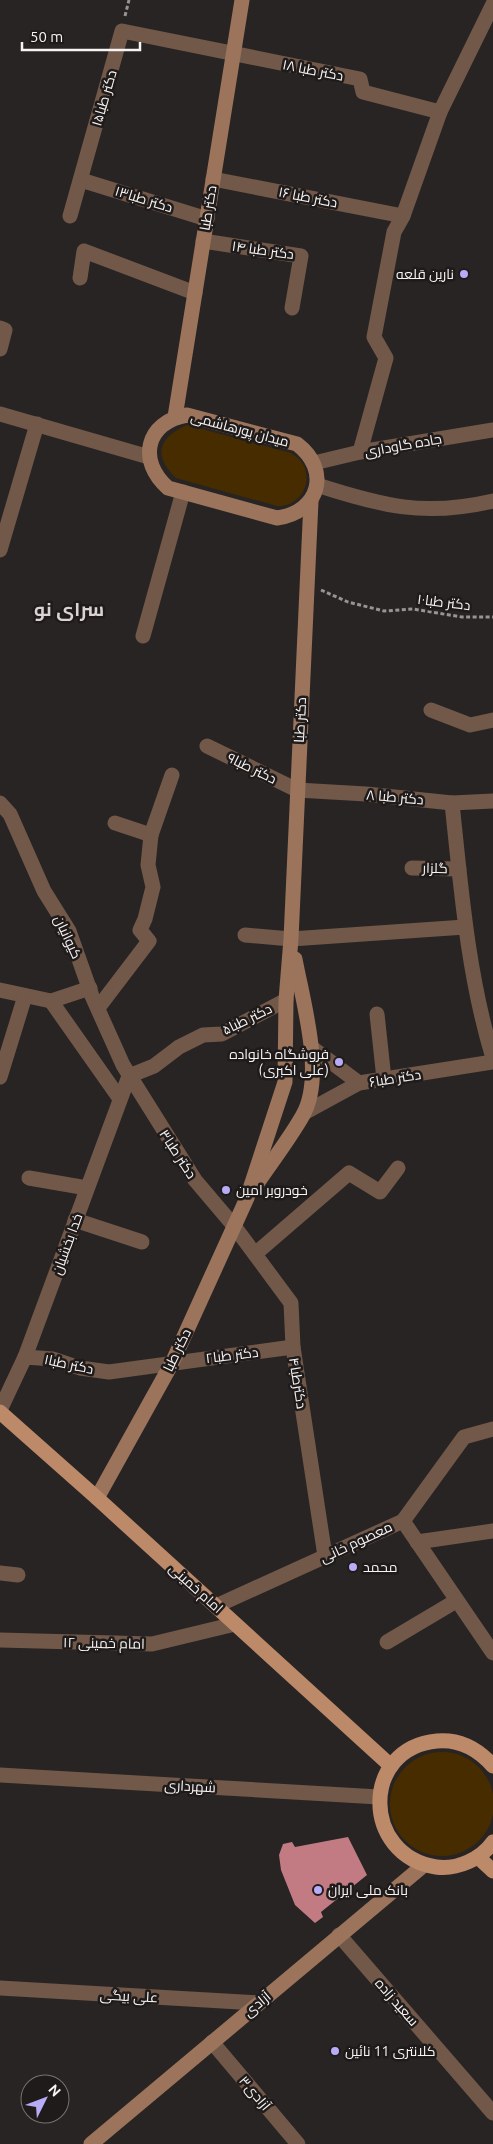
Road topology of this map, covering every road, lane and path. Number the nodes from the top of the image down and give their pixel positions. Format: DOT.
graph roads {
  1 [pos="242,0"];
  2 [pos="493,4"];
  3 [pos="233,54"];
  4 [pos="440,112"];
  5 [pos="213,179"];
  6 [pos="80,180"];
  7 [pos="70,216"];
  8 [pos="403,216"];
  9 [pos="207,219"];
  10 [pos="203,241"];
  11 [pos="80,278"];
  12 [pos="195,292"];
  13 [pos="292,308"];
  14 [pos="0,328"];
  15 [pos="0,349"];
  16 [pos="0,414"];
  17 [pos="175,417"];
  18 [pos="37,424"];
  19 [pos="493,430"];
  20 [pos="360,452"];
  21 [pos="149,456"];
  22 [pos="314,463"];
  23 [pos="316,485"];
  24 [pos="184,492"];
  25 [pos="493,500"];
  26 [pos="311,501"];
  27 [pos="0,550"];
  28 [pos="307,583"];
  29 [pos="493,617"];
  30 [pos="143,636"];
  31 [pos="431,710"];
  32 [pos="493,720"];
  33 [pos="207,746"];
  34 [pos="172,775"];
  35 [pos="297,790"];
  36 [pos="493,801"];
  37 [pos="0,803"];
  38 [pos="452,803"];
  39 [pos="115,823"];
  40 [pos="151,835"];
  41 [pos="412,868"];
  42 [pos="459,869"];
  43 [pos="465,927"];
  44 [pos="245,936"];
  45 [pos="291,939"];
  46 [pos="90,988"];
  47 [pos="0,990"];
  48 [pos="25,996"];
  49 [pos="286,1000"];
  50 [pos="51,1001"];
  51 [pos="98,1008"];
  52 [pos="377,1014"];
  53 [pos="488,1025"];
  54 [pos="311,1046"];
  55 [pos="493,1058"];
  56 [pos="493,1062"];
  57 [pos="129,1076"];
  58 [pos="0,1077"];
  59 [pos="384,1079"];
  60 [pos="285,1082"];
  61 [pos="312,1082"];
  62 [pos="359,1083"];
  63 [pos="120,1099"];
  64 [pos="304,1114"];
  65 [pos="398,1168"];
  66 [pos="29,1178"];
  67 [pos="87,1188"];
  68 [pos="247,1198"];
  69 [pos="76,1220"];
  70 [pos="234,1226"];
  71 [pos="142,1242"];
  72 [pos="255,1254"];
  73 [pos="293,1347"];
  74 [pos="25,1357"];
  75 [pos="172,1363"];
  76 [pos="0,1411"];
  77 [pos="493,1429"];
  78 [pos="97,1498"];
  79 [pos="403,1521"];
  80 [pos="493,1531"];
  81 [pos="417,1542"];
  82 [pos="325,1556"];
  83 [pos="0,1573"];
  84 [pos="18,1575"];
  85 [pos="456,1601"];
  86 [pos="216,1606"];
  87 [pos="235,1624"];
  88 [pos="0,1640"];
  89 [pos="387,1642"];
  90 [pos="493,1653"];
  91 [pos="490,1758"];
  92 [pos="391,1766"];
  93 [pos="0,1775"];
  94 [pos="379,1797"];
  95 [pos="493,1842"];
  96 [pos="478,1857"];
  97 [pos="424,1865"];
  98 [pos="493,1871"];
  99 [pos="340,1935"];
  100 [pos="0,1988"];
  101 [pos="258,2003"];
  102 [pos="212,2042"];
  103 [pos="493,2113"];
  104 [pos="91,2144"];
  105 [pos="298,2144"];
  1 -- 3 [label="street, دکتر طبا"];
  2 -- 4 [label="street"];
  3 -- 4 [label="street, دکتر طبا ۱۸"];
  3 -- 5 [label="street, دکتر طبا"];
  3 -- 6 [label="street, دکتر طبا۱۵"];
  4 -- 8 [label="street"];
  5 -- 8 [label="street, دکتر طبا ۱۶"];
  5 -- 9 [label="street, دکتر طبا"];
  6 -- 7 [label="street, دکتر طبا۱۵"];
  6 -- 9 [label="street, دکتر طبا۱۳"];
  8 -- 20 [label="street"];
  9 -- 10 [label="street, دکتر طبا"];
  10 -- 12 [label="street, دکتر طبا"];
  10 -- 13 [label="street, دکتر طبا ۱۴"];
  11 -- 12 [label="street"];
  12 -- 17 [label="street, دکتر طبا"];
  14 -- 15 [label="street"];
  16 -- 18 [label="street"];
  17 -- 21 [label="street, میدان پورهاشمی"];
  17 -- 22 [label="street, میدان پورهاشمی"];
  18 -- 21 [label="street"];
  18 -- 27 [label="street"];
  19 -- 20 [label="street, جاده گاوداری"];
  20 -- 22 [label="street, جاده گاوداری"];
  21 -- 24 [label="street"];
  22 -- 23 [label="street"];
  23 -- 25 [label="street"];
  23 -- 26 [label="street"];
  24 -- 26 [label="street"];
  24 -- 30 [label="street"];
  26 -- 28 [label="street, دکتر طبا"];
  28 -- 29 [label="path, دکتر طبا۱۰"];
  28 -- 35 [label="street, دکتر طبا"];
  31 -- 32 [label="street"];
  33 -- 35 [label="street, دکتر طبا۹"];
  34 -- 40 [label="street"];
  35 -- 38 [label="street, دکتر طبا ۸"];
  35 -- 45 [label="street, دکتر طبا"];
  36 -- 38 [label="street, دکتر طبا ۸"];
  37 -- 46 [label="street, کیوانیان"];
  38 -- 42 [label="street"];
  39 -- 40 [label="street"];
  40 -- 51 [label="street"];
  41 -- 42 [label="street, گلزار"];
  42 -- 43 [label="street"];
  43 -- 45 [label="street"];
  43 -- 53 [label="street"];
  44 -- 45 [label="street"];
  45 -- 49 [label="street, دکتر طبا"];
  45 -- 54 [label="street, دکتر طبا"];
  46 -- 50 [label="street"];
  46 -- 51 [label="street, کیوانیان"];
  47 -- 48 [label="street"];
  48 -- 50 [label="street"];
  48 -- 58 [label="street"];
  49 -- 57 [label="street, دکتر طبا۵"];
  49 -- 60 [label="street, دکتر طبا"];
  50 -- 63 [label="street"];
  51 -- 57 [label="street, کیوانیان"];
  52 -- 59 [label="street"];
  53 -- 55 [label="street"];
  54 -- 61 [label="street, دکتر طبا"];
  54 -- 62 [label="street"];
  56 -- 59 [label="street, دکتر طبا۶"];
  57 -- 63 [label="street, خدا بخشیان"];
  57 -- 70 [label="street, دکتر طبا۳"];
  59 -- 62 [label="street, دکتر طبا۶"];
  60 -- 61 [label="street"];
  60 -- 68 [label="street, دکتر طبا"];
  61 -- 64 [label="street, دکتر طبا"];
  62 -- 64 [label="street, دکتر طبا۶"];
  63 -- 67 [label="street, خدا بخشیان"];
  64 -- 68 [label="street, دکتر طبا"];
  65 -- 72 [label="street"];
  66 -- 67 [label="street"];
  67 -- 69 [label="street, خدا بخشیان"];
  68 -- 70 [label="street, دکتر طبا"];
  69 -- 71 [label="street"];
  69 -- 74 [label="street, خدا بخشیان"];
  70 -- 72 [label="street, دکترطبا۴"];
  70 -- 75 [label="street, دکتر طبا"];
  72 -- 73 [label="street, دکترطبا۴"];
  73 -- 75 [label="street, دکتر طبا۲"];
  73 -- 82 [label="street, دکترطبا۴"];
  74 -- 75 [label="street, دکتر طبا۱"];
  74 -- 76 [label="street, خدا بخشیان"];
  75 -- 78 [label="street, دکتر طبا"];
  76 -- 78 [label="main road, امام خمینی"];
  77 -- 79 [label="street, معصوم خانی"];
  78 -- 86 [label="main road, امام خمینی"];
  79 -- 81 [label="street"];
  79 -- 82 [label="street, معصوم خانی"];
  80 -- 81 [label="street"];
  81 -- 85 [label="street"];
  82 -- 86 [label="street, معصوم خانی"];
  83 -- 84 [label="street"];
  85 -- 89 [label="street"];
  85 -- 90 [label="street"];
  86 -- 87 [label="main road, امام خمینی"];
  87 -- 88 [label="street, امام خمینی ۱۲"];
  87 -- 92 [label="main road, امام خمینی"];
  91 -- 92 [label="main road"];
  92 -- 94 [label="main road"];
  93 -- 94 [label="street, شهرداری"];
  94 -- 97 [label="main road"];
  95 -- 96 [label="main road"];
  96 -- 97 [label="main road"];
  96 -- 98 [label="main road"];
  97 -- 99 [label="street, آزادی"];
  99 -- 101 [label="street, آزادی"];
  99 -- 103 [label="street, سعید زاده"];
  100 -- 101 [label="street, علی بیگی"];
  101 -- 102 [label="street, آزادی"];
  102 -- 104 [label="street, آزادی"];
  102 -- 105 [label="street, آزادی۳"];
}
